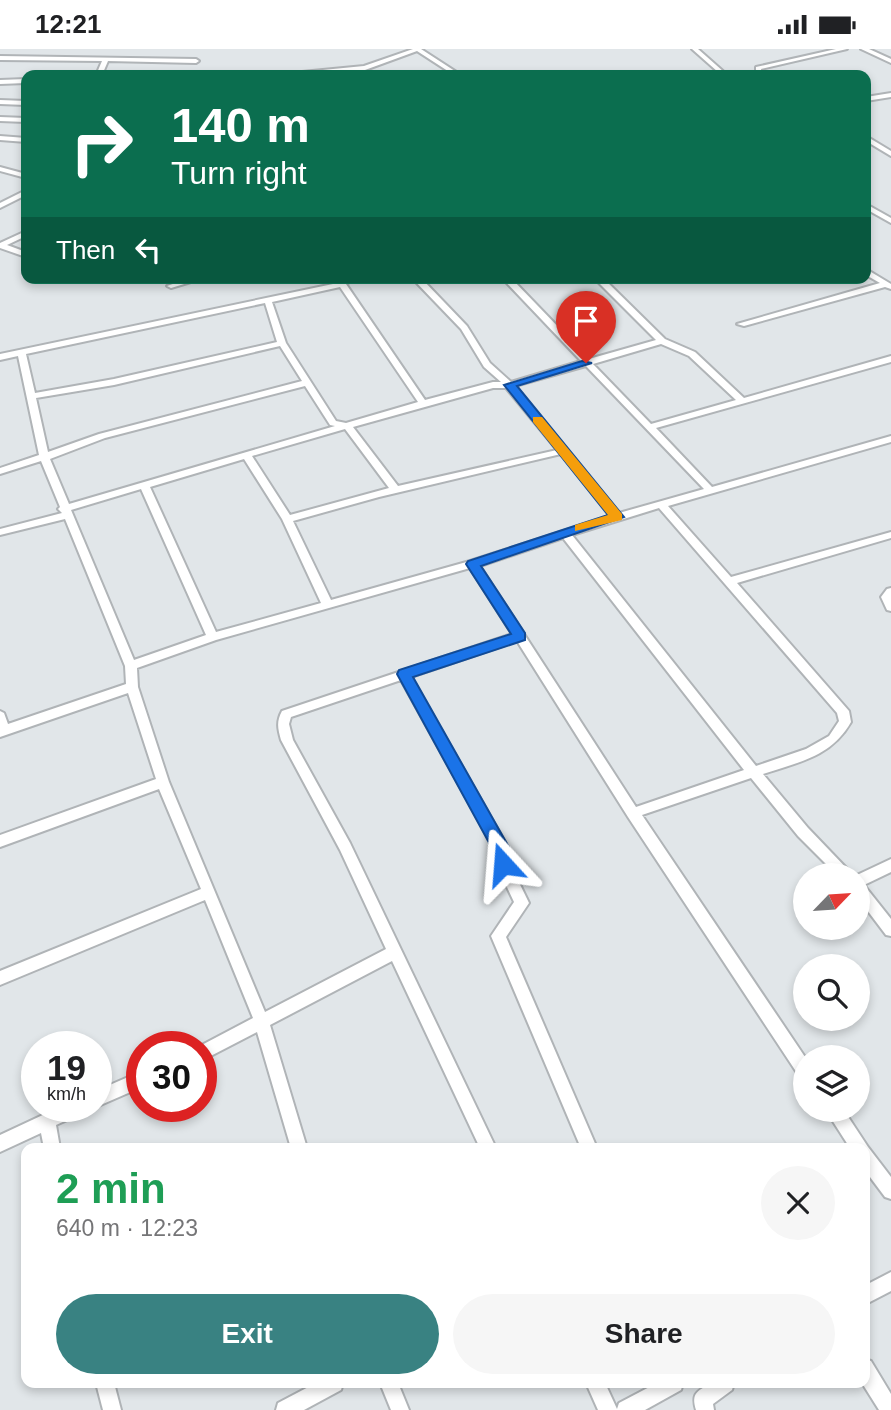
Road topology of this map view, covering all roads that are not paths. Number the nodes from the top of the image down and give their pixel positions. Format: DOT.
graph roads {
  1 [pos="418,49"];
  2 [pos="695,49"];
  3 [pos="844,49"];
  4 [pos="864,49"];
  5 [pos="18,50"];
  6 [pos="0,57"];
  7 [pos="106,59"];
  8 [pos="196,61"];
  9 [pos="891,61"];
  10 [pos="101,70"];
  11 [pos="340,70"];
  12 [pos="450,70"];
  13 [pos="719,70"];
  14 [pos="758,70"];
  15 [pos="21,81"];
  16 [pos="0,82"];
  17 [pos="891,95"];
  18 [pos="871,98"];
  19 [pos="0,102"];
  20 [pos="21,103"];
  21 [pos="0,119"];
  22 [pos="21,120"];
  23 [pos="0,138"];
  24 [pos="21,140"];
  25 [pos="871,142"];
  26 [pos="891,154"];
  27 [pos="0,169"];
  28 [pos="21,175"];
  29 [pos="21,194"];
  30 [pos="0,205"];
  31 [pos="871,209"];
  32 [pos="891,221"];
  33 [pos="21,235"];
  34 [pos="1,245"];
  35 [pos="21,253"];
  36 [pos="871,274"];
  37 [pos="887,283"];
  38 [pos="178,284"];
  39 [pos="342,284"];
  40 [pos="422,284"];
  41 [pos="512,284"];
  42 [pos="604,284"];
  43 [pos="171,286"];
  44 [pos="268,301"];
  45 [pos="741,324"];
  46 [pos="662,341"];
  47 [pos="282,343"];
  48 [pos="22,354"];
  49 [pos="0,357"];
  50 [pos="891,359"];
  51 [pos="586,363"];
  52 [pos="306,383"];
  53 [pos="509,385"];
  54 [pos="32,396"];
  55 [pos="742,401"];
  56 [pos="423,403"];
  57 [pos="348,426"];
  58 [pos="650,427"];
  59 [pos="891,439"];
  60 [pos="563,451"];
  61 [pos="246,454"];
  62 [pos="45,459"];
  63 [pos="0,471"];
  64 [pos="144,485"];
  65 [pos="710,490"];
  66 [pos="396,491"];
  67 [pos="661,504"];
  68 [pos="65,512"];
  69 [pos="617,517"];
  70 [pos="287,519"];
  71 [pos="0,532"];
  72 [pos="565,533"];
  73 [pos="891,535"];
  74 [pos="473,564"];
  75 [pos="731,581"];
  76 [pos="891,592"];
  77 [pos="328,605"];
  78 [pos="891,607"];
  79 [pos="520,636"];
  80 [pos="213,637"];
  81 [pos="131,666"];
  82 [pos="404,674"];
  83 [pos="132,687"];
  84 [pos="0,716"];
  85 [pos="2,731"];
  86 [pos="754,773"];
  87 [pos="163,782"];
  88 [pos="633,813"];
  89 [pos="0,841"];
  90 [pos="834,863"];
  91 [pos="891,865"];
  92 [pos="870,875"];
  93 [pos="210,892"];
  94 [pos="870,903"];
  95 [pos="891,930"];
  96 [pos="395,952"];
  97 [pos="0,978"];
  98 [pos="261,1019"];
  99 [pos="217,1044"];
  100 [pos="793,1052"];
  101 [pos="43,1122"];
  102 [pos="47,1122"];
  103 [pos="842,1122"];
  104 [pos="51,1143"];
  105 [pos="298,1143"];
  106 [pos="486,1143"];
  107 [pos="587,1143"];
  108 [pos="857,1143"];
  109 [pos="0,1144"];
  110 [pos="870,1162"];
  111 [pos="891,1191"];
  112 [pos="891,1281"];
  113 [pos="870,1293"];
  114 [pos="870,1378"];
  115 [pos="106,1388"];
  116 [pos="325,1388"];
  117 [pos="391,1388"];
  118 [pos="597,1388"];
  119 [pos="665,1388"];
  120 [pos="718,1388"];
  121 [pos="112,1410"];
  122 [pos="285,1410"];
  123 [pos="400,1410"];
  124 [pos="608,1410"];
  125 [pos="626,1410"];
  126 [pos="705,1410"];
  127 [pos="890,1410"];
  1 -- 11 [label="street"];
  1 -- 12 [label="street"];
  2 -- 13 [label="street"];
  3 -- 14 [label="street"];
  4 -- 9 [label="street"];
  5 -- 6 [label="street"];
  6 -- 7 [label="street"];
  7 -- 8 [label="street"];
  7 -- 10 [label="street"];
  15 -- 16 [label="street"];
  17 -- 18 [label="street"];
  19 -- 20 [label="street"];
  21 -- 22 [label="street"];
  23 -- 24 [label="street"];
  25 -- 26 [label="street"];
  27 -- 28 [label="street"];
  29 -- 30 [label="street"];
  31 -- 32 [label="street"];
  33 -- 34 [label="street"];
  34 -- 35 [label="street"];
  36 -- 37 [label="street"];
  37 -- 45 [label="street"];
  38 -- 43 [label="street"];
  39 -- 44 [label="street"];
  39 -- 56 [label="street"];
  40 -- 53 [label="street"];
  41 -- 51 [label="street"];
  42 -- 46 [label="street"];
  44 -- 47 [label="street"];
  44 -- 48 [label="street"];
  46 -- 51 [label="street"];
  46 -- 55 [label="street"];
  47 -- 52 [label="street"];
  47 -- 54 [label="street"];
  48 -- 49 [label="street"];
  48 -- 54 [label="street"];
  50 -- 55 [label="street"];
  51 -- 53 [label="street"];
  51 -- 58 [label="street"];
  52 -- 57 [label="street"];
  52 -- 62 [label="street"];
  53 -- 56 [label="street"];
  53 -- 60 [label="street"];
  54 -- 62 [label="street"];
  55 -- 58 [label="street"];
  56 -- 57 [label="street"];
  57 -- 61 [label="street"];
  57 -- 66 [label="street"];
  58 -- 65 [label="street"];
  59 -- 65 [label="street"];
  60 -- 66 [label="street"];
  60 -- 69 [label="street"];
  61 -- 64 [label="street"];
  61 -- 70 [label="street"];
  62 -- 63 [label="street"];
  62 -- 68 [label="street"];
  64 -- 68 [label="street"];
  64 -- 80 [label="street"];
  65 -- 67 [label="street"];
  66 -- 70 [label="street"];
  67 -- 69 [label="street"];
  67 -- 75 [label="street"];
  68 -- 71 [label="street"];
  68 -- 81 [label="street"];
  69 -- 72 [label="street"];
  70 -- 77 [label="street"];
  72 -- 74 [label="street"];
  72 -- 86 [label="street"];
  73 -- 75 [label="street"];
  74 -- 77 [label="street"];
  74 -- 79 [label="street"];
  75 -- 86 [label="street"];
  76 -- 78 [label="street"];
  77 -- 80 [label="street"];
  79 -- 82 [label="street"];
  79 -- 88 [label="street"];
  80 -- 81 [label="street"];
  81 -- 83 [label="street"];
  82 -- 96 [label="street"];
  82 -- 107 [label="street"];
  83 -- 85 [label="street"];
  83 -- 87 [label="street"];
  84 -- 85 [label="street"];
  86 -- 88 [label="street"];
  86 -- 90 [label="street"];
  87 -- 89 [label="street"];
  87 -- 93 [label="street"];
  88 -- 100 [label="street"];
  91 -- 92 [label="street"];
  93 -- 97 [label="street"];
  93 -- 98 [label="street"];
  94 -- 95 [label="street"];
  96 -- 98 [label="street"];
  96 -- 106 [label="street"];
  98 -- 99 [label="street"];
  98 -- 105 [label="street"];
  101 -- 109 [label="street"];
  102 -- 104 [label="street"];
  103 -- 108 [label="street"];
  110 -- 111 [label="street"];
  112 -- 113 [label="street"];
  114 -- 127 [label="street"];
  115 -- 121 [label="street"];
  116 -- 122 [label="street"];
  117 -- 123 [label="street"];
  118 -- 124 [label="street"];
  119 -- 125 [label="street"];
  120 -- 126 [label="street"];
}
